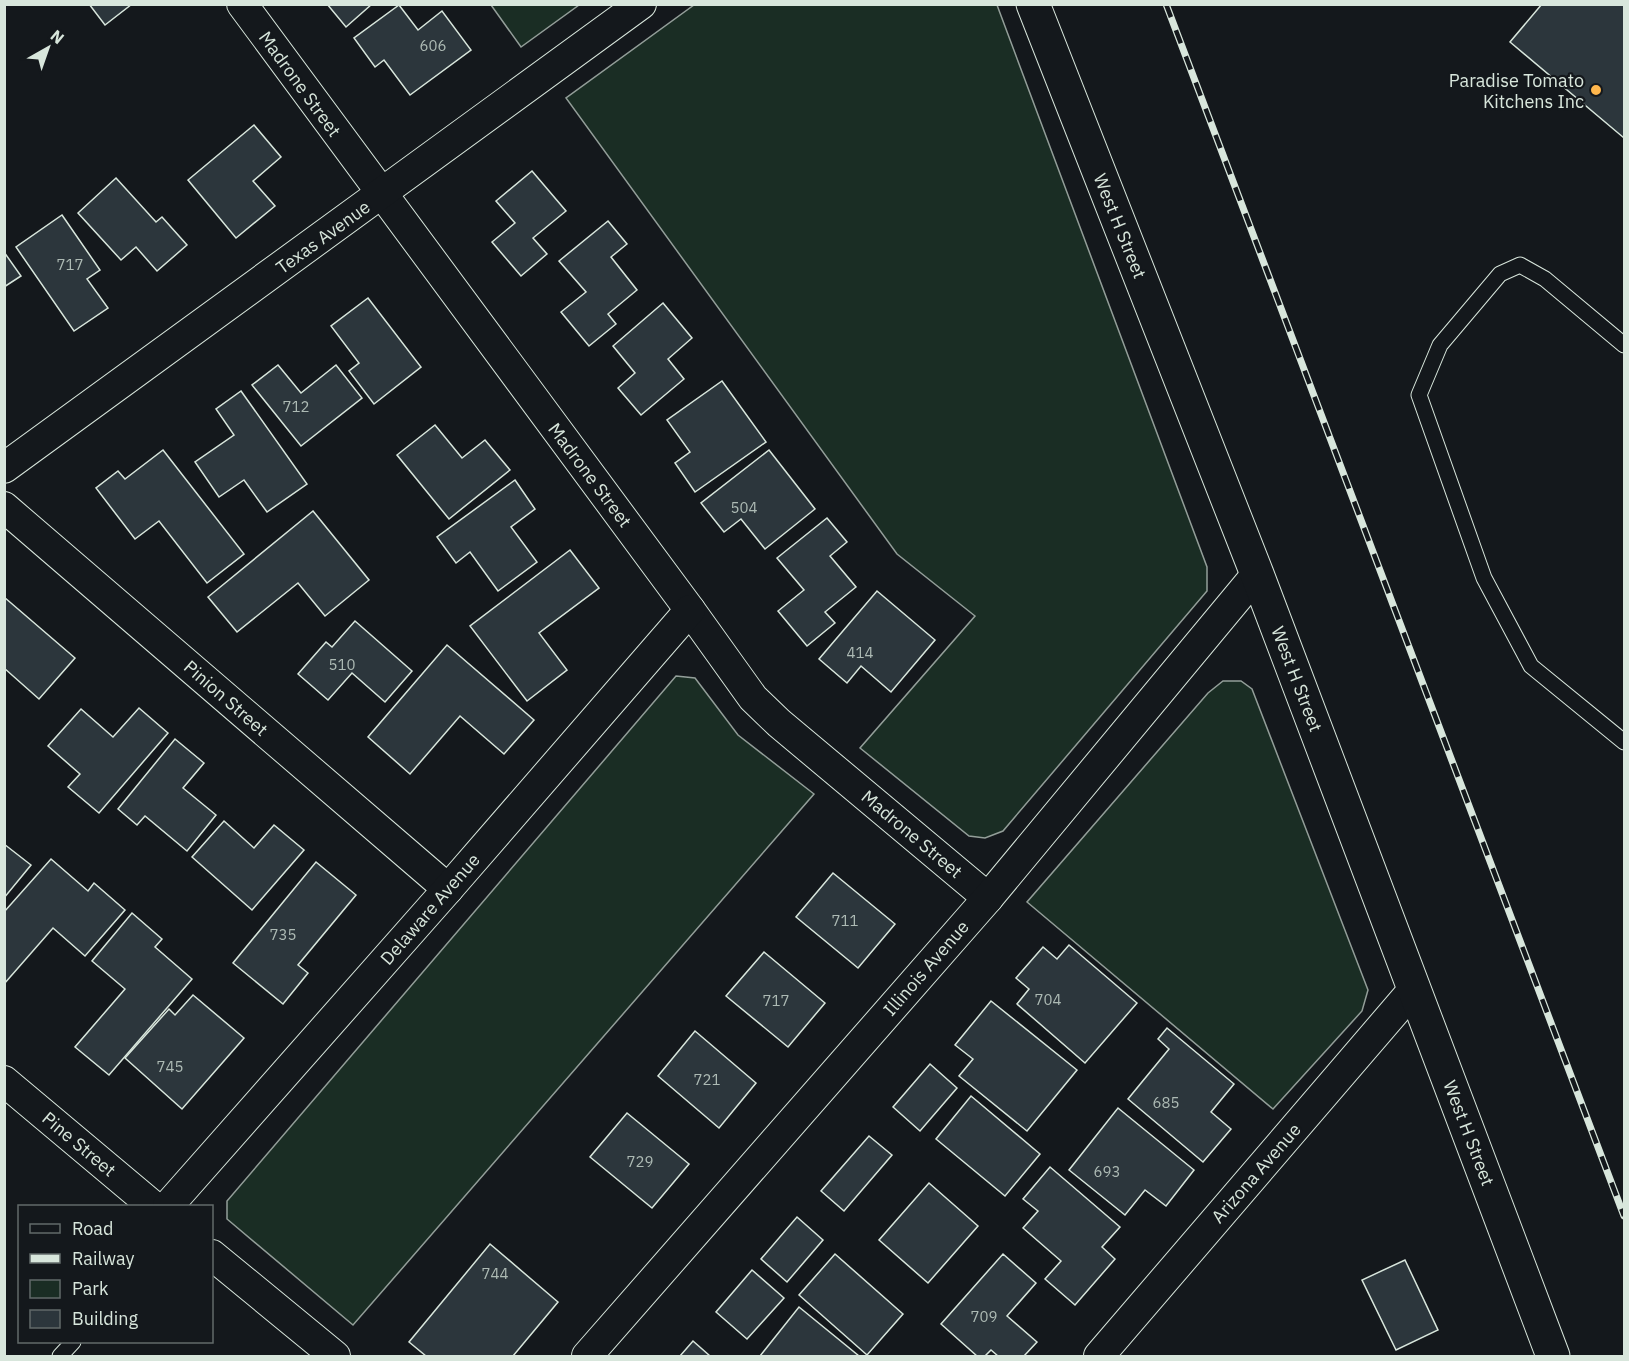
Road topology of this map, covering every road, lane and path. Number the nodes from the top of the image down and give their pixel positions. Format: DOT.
graph roads {
  1 [pos="242,4"];
  2 [pos="641,4"];
  3 [pos="1033,4"];
  4 [pos="381,194"];
  5 [pos="1624,345"];
  6 [pos="4,468"];
  7 [pos="4,507"];
  8 [pos="1257,574"];
  9 [pos="690,610"];
  10 [pos="1624,742"];
  11 [pos="448,889"];
  12 [pos="988,898"];
  13 [pos="1414,989"];
  14 [pos="4,1082"];
  15 [pos="152,1205"];
  16 [pos="169,1205"];
  17 [pos="213,1256"];
  18 [pos="71,1343"];
  19 [pos="60,1356"];
  20 [pos="335,1356"];
  21 [pos="587,1356"];
  22 [pos="1099,1356"];
  23 [pos="1553,1356"];
  1 -- 4 [label="street, Madrone Street"];
  2 -- 4 [label="street, Texas Avenue"];
  3 -- 8 [label="street, West H Street"];
  4 -- 6 [label="street, Texas Avenue"];
  4 -- 9 [label="street, Madrone Street"];
  5 -- 10 [label="lane"];
  7 -- 11 [label="street, Pinion Street"];
  8 -- 12 [label="street, Illinois Avenue"];
  8 -- 13 [label="street, West H Street"];
  9 -- 11 [label="street, Delaware Avenue"];
  9 -- 12 [label="street, Madrone Street"];
  11 -- 16 [label="street, Delaware Avenue"];
  12 -- 21 [label="street, Illinois Avenue"];
  13 -- 22 [label="street, Arizona Avenue"];
  13 -- 23 [label="street, West H Street"];
  14 -- 15 [label="street, Pine Street"];
  17 -- 20 [label="street"];
  18 -- 19 [label="lane"];
}
